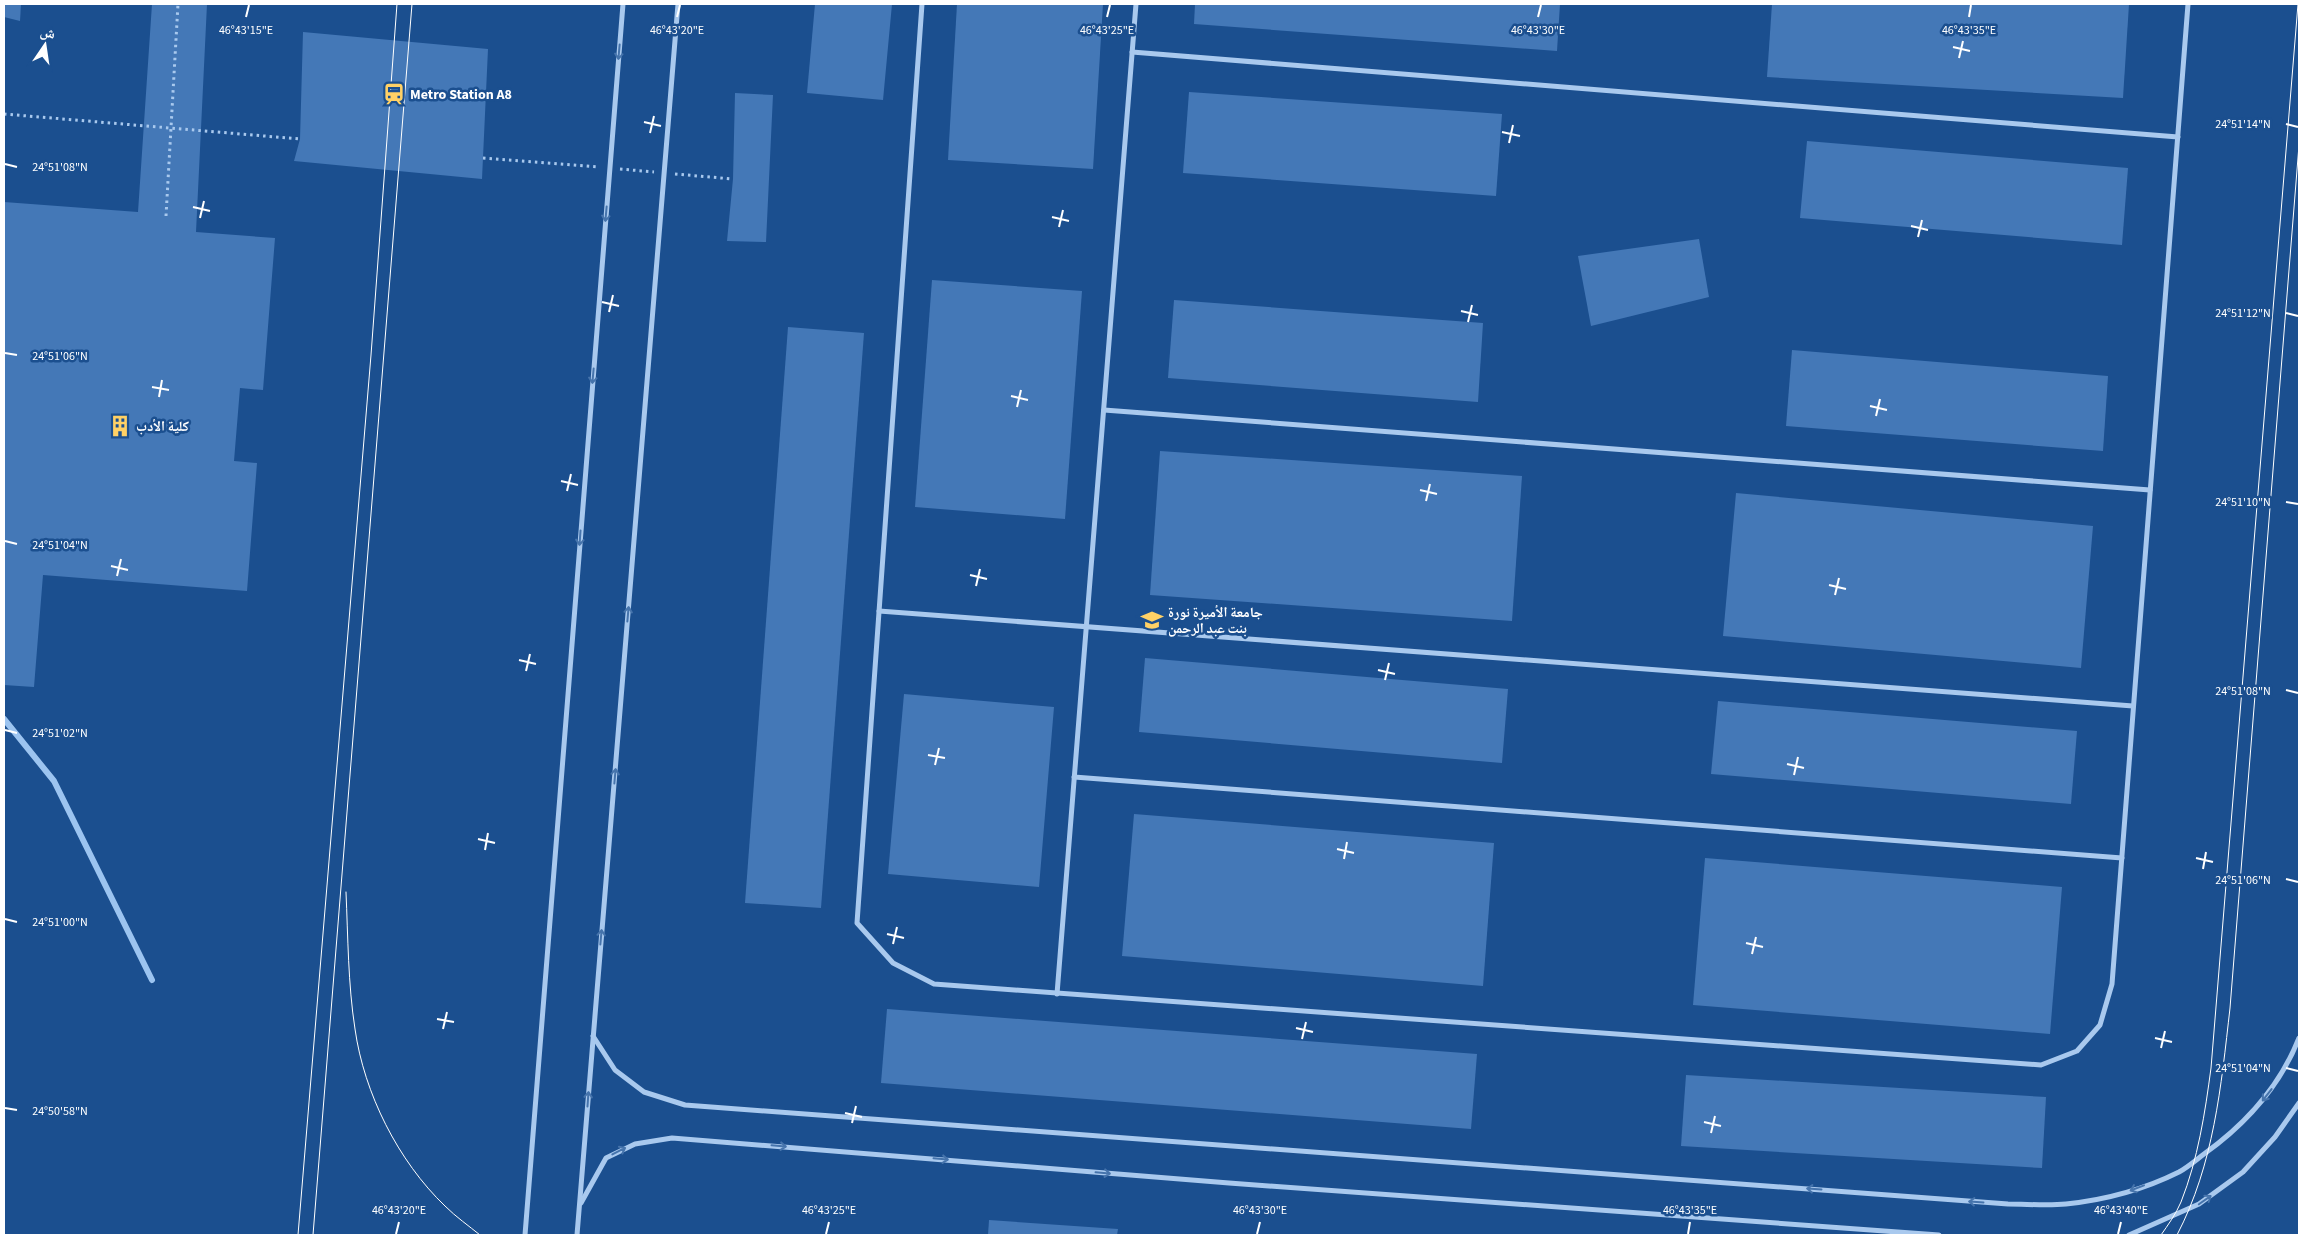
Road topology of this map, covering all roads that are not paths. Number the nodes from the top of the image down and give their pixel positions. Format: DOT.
graph roads {
  1 [pos="623,4"];
  2 [pos="678,4"];
  3 [pos="922,4"];
  4 [pos="1136,4"];
  5 [pos="2188,4"];
  6 [pos="1132,52"];
  7 [pos="2178,137"];
  8 [pos="1104,410"];
  9 [pos="2150,490"];
  10 [pos="879,611"];
  11 [pos="1086,626"];
  12 [pos="2134,706"];
  13 [pos="1074,777"];
  14 [pos="2122,858"];
  15 [pos="1057,994"];
  16 [pos="593,1036"];
  17 [pos="2299,1038"];
  18 [pos="2299,1103"];
  19 [pos="581,1203"];
  20 [pos="525,1235"];
  21 [pos="577,1235"];
  22 [pos="1939,1235"];
  23 [pos="2129,1235"];
  1 -- 20 [label="street, one-way"];
  16 -- 2 [label="street, one-way"];
  3 -- 10 [label="street"];
  4 -- 6 [label="street"];
  5 -- 7 [label="street"];
  6 -- 7 [label="street"];
  6 -- 8 [label="street"];
  7 -- 9 [label="street"];
  8 -- 9 [label="street"];
  8 -- 11 [label="street"];
  9 -- 12 [label="street"];
  10 -- 11 [label="street"];
  10 -- 15 [label="street"];
  11 -- 12 [label="street"];
  11 -- 13 [label="street"];
  12 -- 14 [label="street"];
  13 -- 14 [label="street"];
  13 -- 15 [label="street"];
  14 -- 15 [label="street"];
  17 -- 16 [label="street, one-way"];
  19 -- 16 [label="street, one-way"];
  23 -- 18 [label="street, one-way"];
  19 -- 21 [label="street"];
  19 -- 22 [label="street, one-way"];
}
